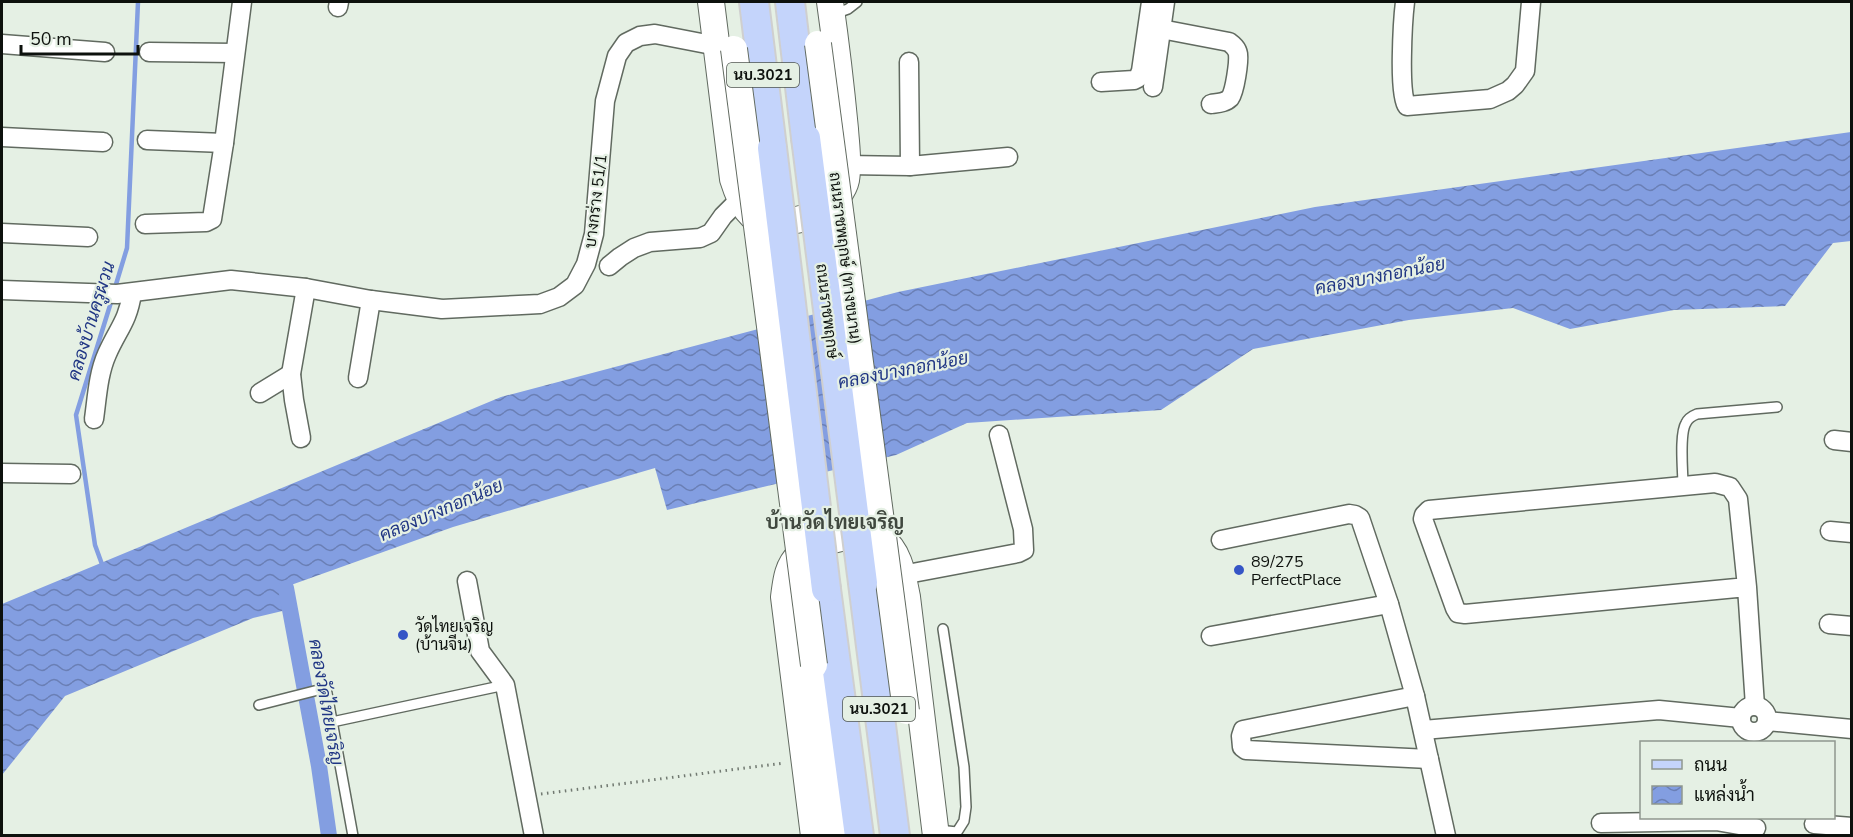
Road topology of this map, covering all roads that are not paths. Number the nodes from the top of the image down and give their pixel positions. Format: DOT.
graph roads {
  1 [pos="242,2"];
  2 [pos="711,2"];
  3 [pos="729,2"];
  4 [pos="754,2"];
  5 [pos="790,2"];
  6 [pos="857,2"];
  7 [pos="1151,2"];
  8 [pos="1165,2"];
  9 [pos="1406,2"];
  10 [pos="1531,2"];
  11 [pos="825,6"];
  12 [pos="1161,29"];
  13 [pos="2,44"];
  14 [pos="725,48"];
  15 [pos="105,52"];
  16 [pos="149,52"];
  17 [pos="235,53"];
  18 [pos="909,62"];
  19 [pos="1101,82"];
  20 [pos="1153,87"];
  21 [pos="1211,104"];
  22 [pos="2,137"];
  23 [pos="147,140"];
  24 [pos="103,142"];
  25 [pos="224,143"];
  26 [pos="1008,157"];
  27 [pos="847,165"];
  28 [pos="910,166"];
  29 [pos="740,200"];
  30 [pos="145,224"];
  31 [pos="2,233"];
  32 [pos="88,237"];
  33 [pos="609,266"];
  34 [pos="306,288"];
  35 [pos="2,290"];
  36 [pos="116,293"];
  37 [pos="371,300"];
  38 [pos="291,374"];
  39 [pos="358,378"];
  40 [pos="260,393"];
  41 [pos="1777,407"];
  42 [pos="94,419"];
  43 [pos="999,435"];
  44 [pos="302,438"];
  45 [pos="2,473"];
  46 [pos="71,474"];
  47 [pos="1683,486"];
  48 [pos="1830,531"];
  49 [pos="1851,533"];
  50 [pos="1221,540"];
  51 [pos="903,575"];
  52 [pos="467,581"];
  53 [pos="1747,587"];
  54 [pos="1389,604"];
  55 [pos="1829,624"];
  56 [pos="1851,626"];
  57 [pos="942,629"];
  58 [pos="1211,636"];
  59 [pos="506,685"];
  60 [pos="1415,696"];
  61 [pos="259,705"];
  62 [pos="1755,706"];
  63 [pos="1741,718"];
  64 [pos="1767,721"];
  65 [pos="332,722"];
  66 [pos="1428,729"];
  67 [pos="1851,729"];
  68 [pos="1754,738"];
  69 [pos="1429,759"];
  70 [pos="1601,823"];
  71 [pos="1814,824"];
  72 [pos="1756,827"];
  73 [pos="1851,827"];
  74 [pos="931,833"];
  75 [pos="353,836"];
  76 [pos="534,836"];
  77 [pos="814,836"];
  78 [pos="834,836"];
  79 [pos="859,836"];
  80 [pos="895,836"];
  81 [pos="1446,836"];
  1 -- 17 [label="street"];
  2 -- 14 [label="main road"];
  3 -- 14 [label="main road, นบ.3021"];
  4 -- 79 [label="main road, นบ.3021, bridge"];
  5 -- 80 [label="main road, ถนนราชพฤกษ์ / นบ.3021, bridge"];
  6 -- 11 [label="lane"];
  7 -- 19 [label="street"];
  8 -- 12 [label="street"];
  9 -- 10 [label="street"];
  11 -- 27 [label="main road"];
  11 -- 74 [label="main road, ถนนราชพฤกษ์ (ทางขนาน) / นบ.3021, bridge"];
  12 -- 20 [label="street"];
  12 -- 21 [label="street"];
  13 -- 15 [label="street"];
  14 -- 29 [label="main road"];
  14 -- 37 [label="street, บางกร่าง 51/1"];
  14 -- 78 [label="main road, นบ.3021, bridge"];
  16 -- 17 [label="street"];
  17 -- 25 [label="street"];
  18 -- 28 [label="street"];
  22 -- 24 [label="street"];
  23 -- 25 [label="street"];
  25 -- 30 [label="street"];
  26 -- 28 [label="street"];
  27 -- 28 [label="street"];
  27 -- 29 [label="main road"];
  29 -- 33 [label="street"];
  31 -- 32 [label="street"];
  34 -- 36 [label="street, บางกร่าง 51/1"];
  34 -- 37 [label="street, บางกร่าง 51/1"];
  34 -- 38 [label="street"];
  35 -- 36 [label="street"];
  36 -- 42 [label="street"];
  37 -- 39 [label="street"];
  38 -- 40 [label="street"];
  38 -- 44 [label="street"];
  41 -- 47 [label="lane"];
  43 -- 51 [label="street"];
  45 -- 46 [label="street"];
  47 -- 53 [label="street"];
  47 -- 53 [label="street"];
  48 -- 49 [label="street"];
  50 -- 54 [label="street"];
  51 -- 74 [label="main road"];
  51 -- 77 [label="main road"];
  52 -- 59 [label="street"];
  53 -- 62 [label="street"];
  54 -- 58 [label="street"];
  54 -- 60 [label="street"];
  55 -- 56 [label="street"];
  57 -- 74 [label="lane"];
  59 -- 65 [label="lane"];
  59 -- 76 [label="street"];
  60 -- 66 [label="street"];
  60 -- 69 [label="street"];
  61 -- 65 [label="lane"];
  62 -- 63 [label="street"];
  62 -- 64 [label="street"];
  63 -- 66 [label="street"];
  63 -- 68 [label="street"];
  64 -- 67 [label="street"];
  64 -- 68 [label="street"];
  65 -- 75 [label="lane"];
  66 -- 69 [label="street"];
  69 -- 81 [label="street"];
  70 -- 72 [label="street"];
  71 -- 73 [label="street"];
}
